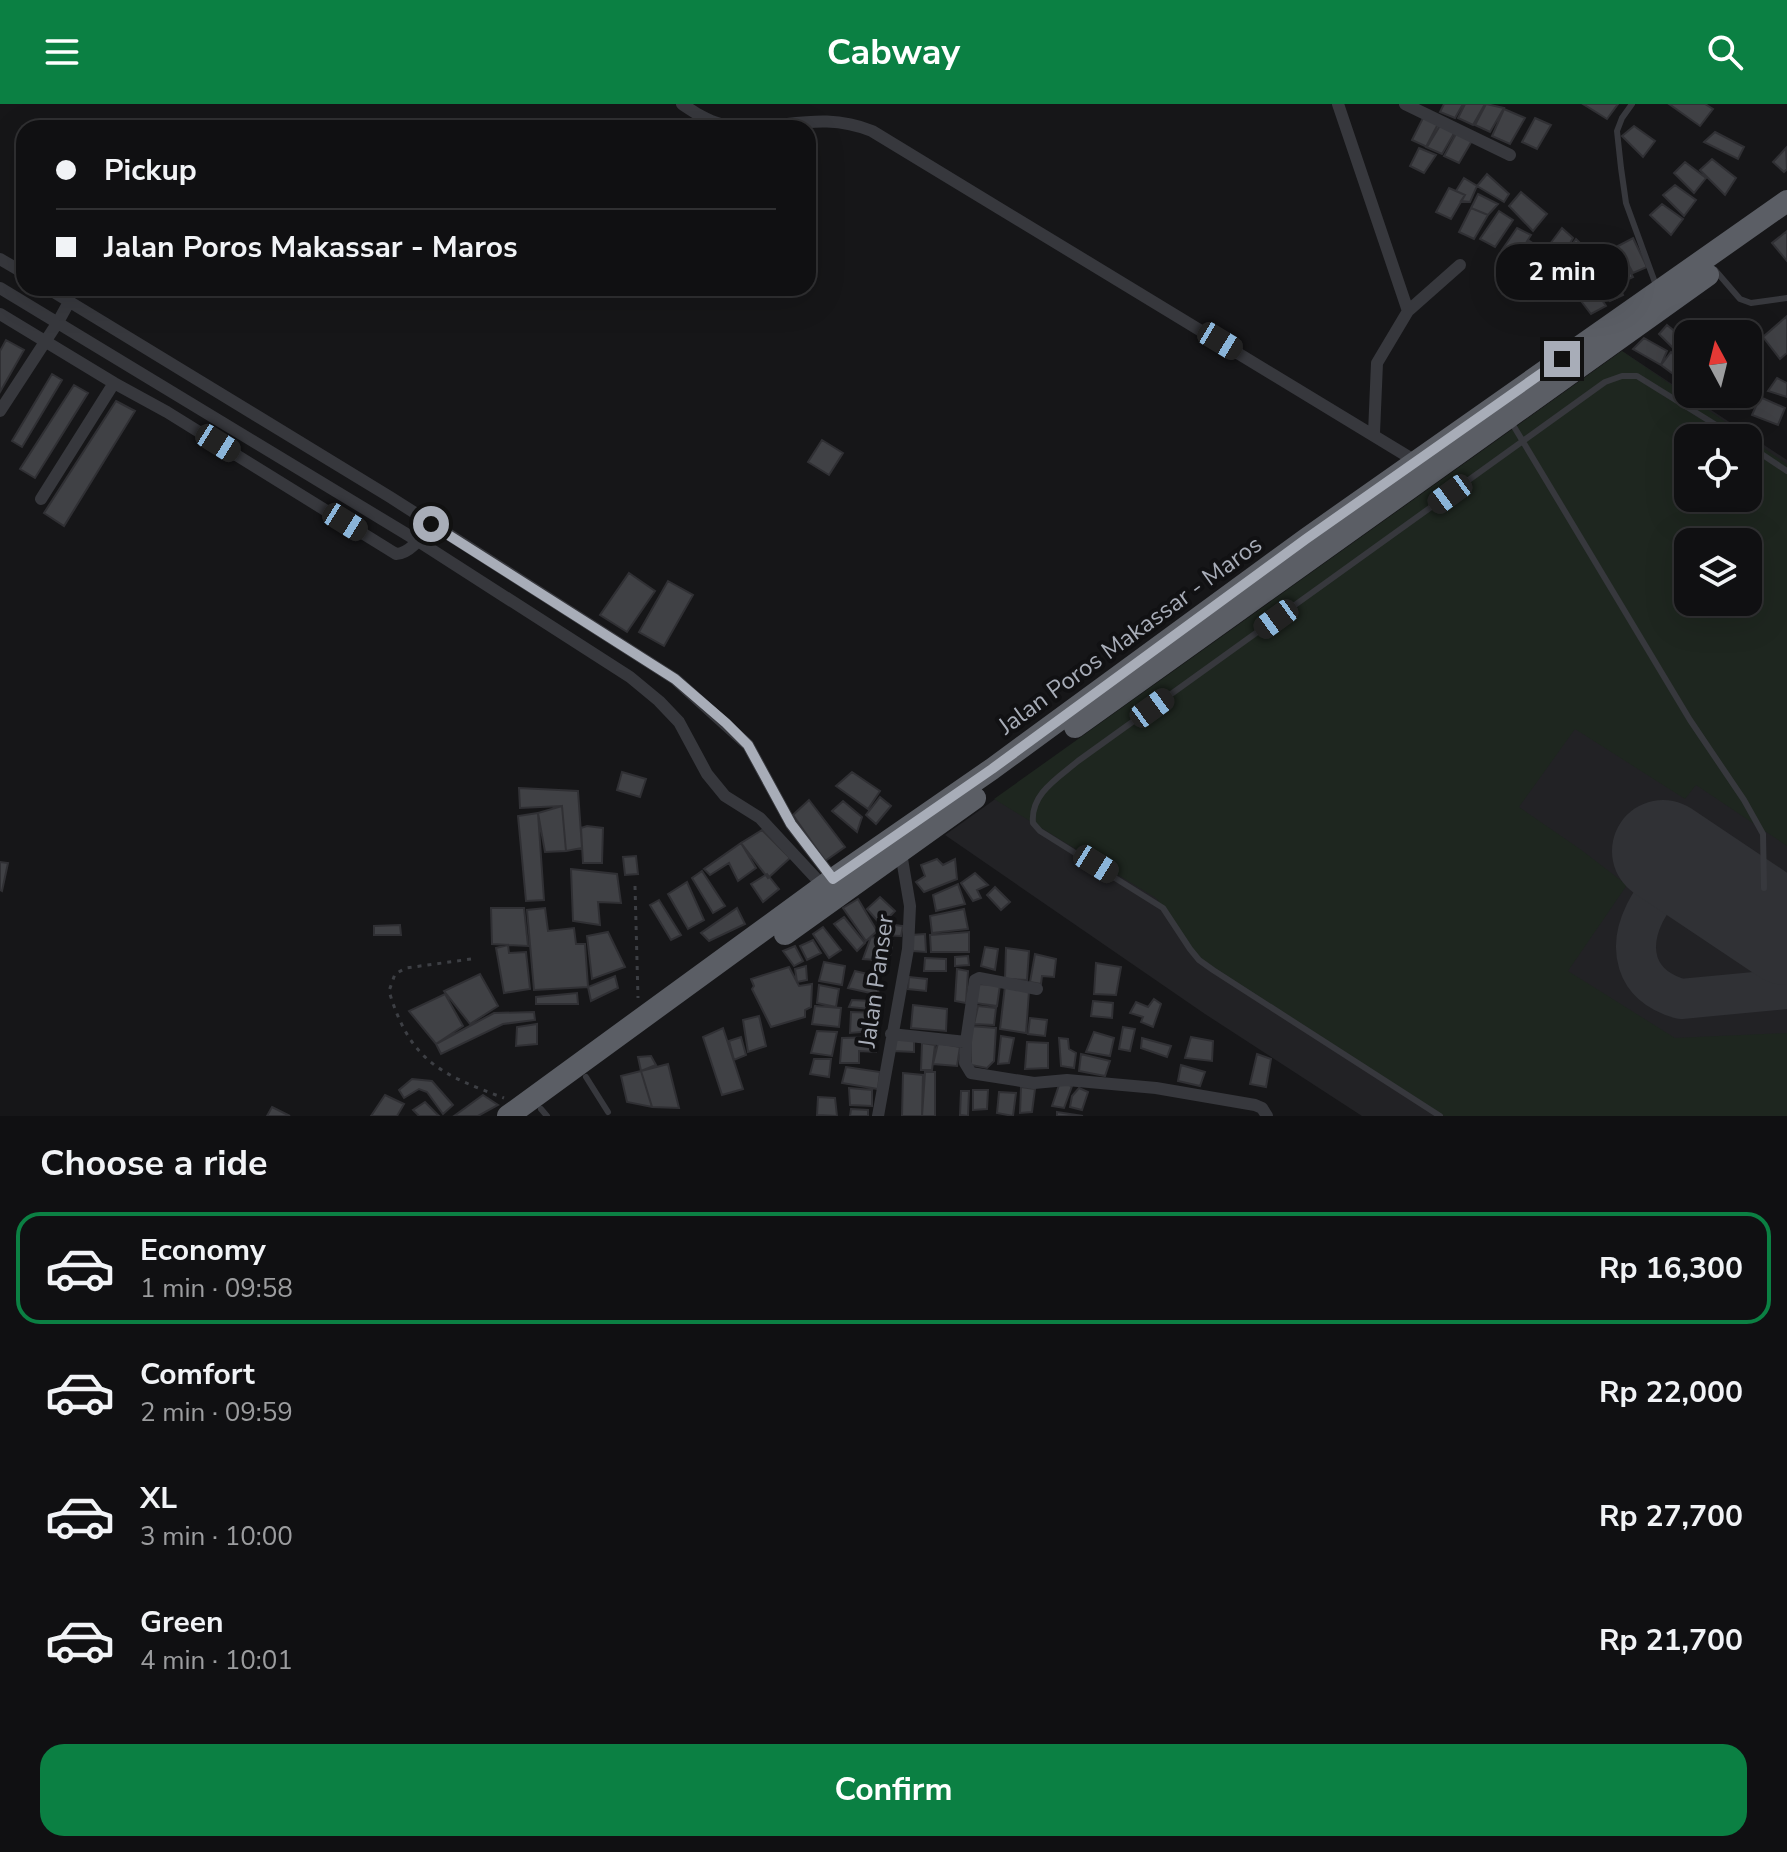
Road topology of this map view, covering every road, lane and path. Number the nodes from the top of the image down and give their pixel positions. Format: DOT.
graph roads {
  1 [pos="682,104"];
  2 [pos="1338,104"];
  3 [pos="1405,104"];
  4 [pos="1632,104"];
  5 [pos="710,120"];
  6 [pos="816,121"];
  7 [pos="1510,155"];
  8 [pos="1787,201"];
  9 [pos="1787,219"];
  10 [pos="1460,265"];
  11 [pos="1715,270"];
  12 [pos="0,288"];
  13 [pos="1659,291"];
  14 [pos="60,296"];
  15 [pos="1787,298"];
  16 [pos="69,302"];
  17 [pos="1408,311"];
  18 [pos="0,314"];
  19 [pos="58,322"];
  20 [pos="45,340"];
  21 [pos="114,383"];
  22 [pos="0,411"];
  23 [pos="1508,417"];
  24 [pos="1716,424"];
  25 [pos="286,433"];
  26 [pos="1374,433"];
  27 [pos="1524,440"];
  28 [pos="272,454"];
  29 [pos="1762,454"];
  30 [pos="1417,462"];
  31 [pos="1787,471"];
  32 [pos="41,499"];
  33 [pos="431,524"];
  34 [pos="1338,528"];
  35 [pos="418,541"];
  36 [pos="901,853"];
  37 [pos="828,883"];
  38 [pos="635,886"];
  39 [pos="1764,888"];
  40 [pos="471,959"];
  41 [pos="1037,989"];
  42 [pos="638,1022"];
  43 [pos="891,1034"];
  44 [pos="966,1042"];
  45 [pos="586,1077"];
  46 [pos="530,1112"];
  47 [pos="607,1115"];
  48 [pos="878,1116"];
  49 [pos="1267,1116"];
  50 [pos="1440,1116"];
  1 -- 5 [label="street"];
  2 -- 17 [label="street"];
  3 -- 7 [label="street"];
  4 -- 13 [label="lane"];
  6 -- 26 [label="street"];
  8 -- 13 [label="highway, Jalan Poros Makassar - Maros"];
  9 -- 11 [label="highway, Jalan Poros Makassar - Maros"];
  10 -- 17 [label="street"];
  11 -- 15 [label="lane"];
  11 -- 23 [label="highway, Jalan Poros Makassar - Maros"];
  12 -- 19 [label="street"];
  13 -- 30 [label="highway, Jalan Poros Makassar - Maros"];
  14 -- 16 [label="street"];
  16 -- 19 [label="street"];
  16 -- 25 [label="street"];
  17 -- 26 [label="street"];
  18 -- 20 [label="street"];
  19 -- 20 [label="street"];
  19 -- 28 [label="street"];
  20 -- 21 [label="street"];
  20 -- 22 [label="street"];
  21 -- 32 [label="street"];
  21 -- 35 [label="street"];
  23 -- 27 [label="lane"];
  23 -- 34 [label="highway, Jalan Poros Makassar - Maros"];
  24 -- 27 [label="lane"];
  25 -- 28 [label="street"];
  25 -- 33 [label="street"];
  26 -- 30 [label="street"];
  27 -- 39 [label="lane"];
  27 -- 50 [label="lane"];
  28 -- 35 [label="street"];
  29 -- 31 [label="lane"];
  30 -- 34 [label="highway, Jalan Poros Makassar - Maros"];
  33 -- 35 [label="street"];
  33 -- 37 [label="street"];
  34 -- 36 [label="highway, Jalan Poros Makassar - Maros"];
  34 -- 37 [label="highway, Jalan Poros Makassar - Maros"];
  35 -- 37 [label="street"];
  36 -- 43 [label="street, Jalan Panser"];
  36 -- 45 [label="highway, Jalan Poros Makassar - Maros"];
  37 -- 42 [label="highway, Jalan Poros Makassar - Maros"];
  38 -- 42 [label="path"];
  40 -- 46 [label="path"];
  41 -- 44 [label="street"];
  42 -- 46 [label="highway, Jalan Poros Makassar - Maros"];
  43 -- 44 [label="street"];
  43 -- 48 [label="street, Jalan Panser"];
  44 -- 49 [label="street"];
  45 -- 46 [label="highway, Jalan Poros Makassar - Maros"];
  45 -- 47 [label="lane"];
}
